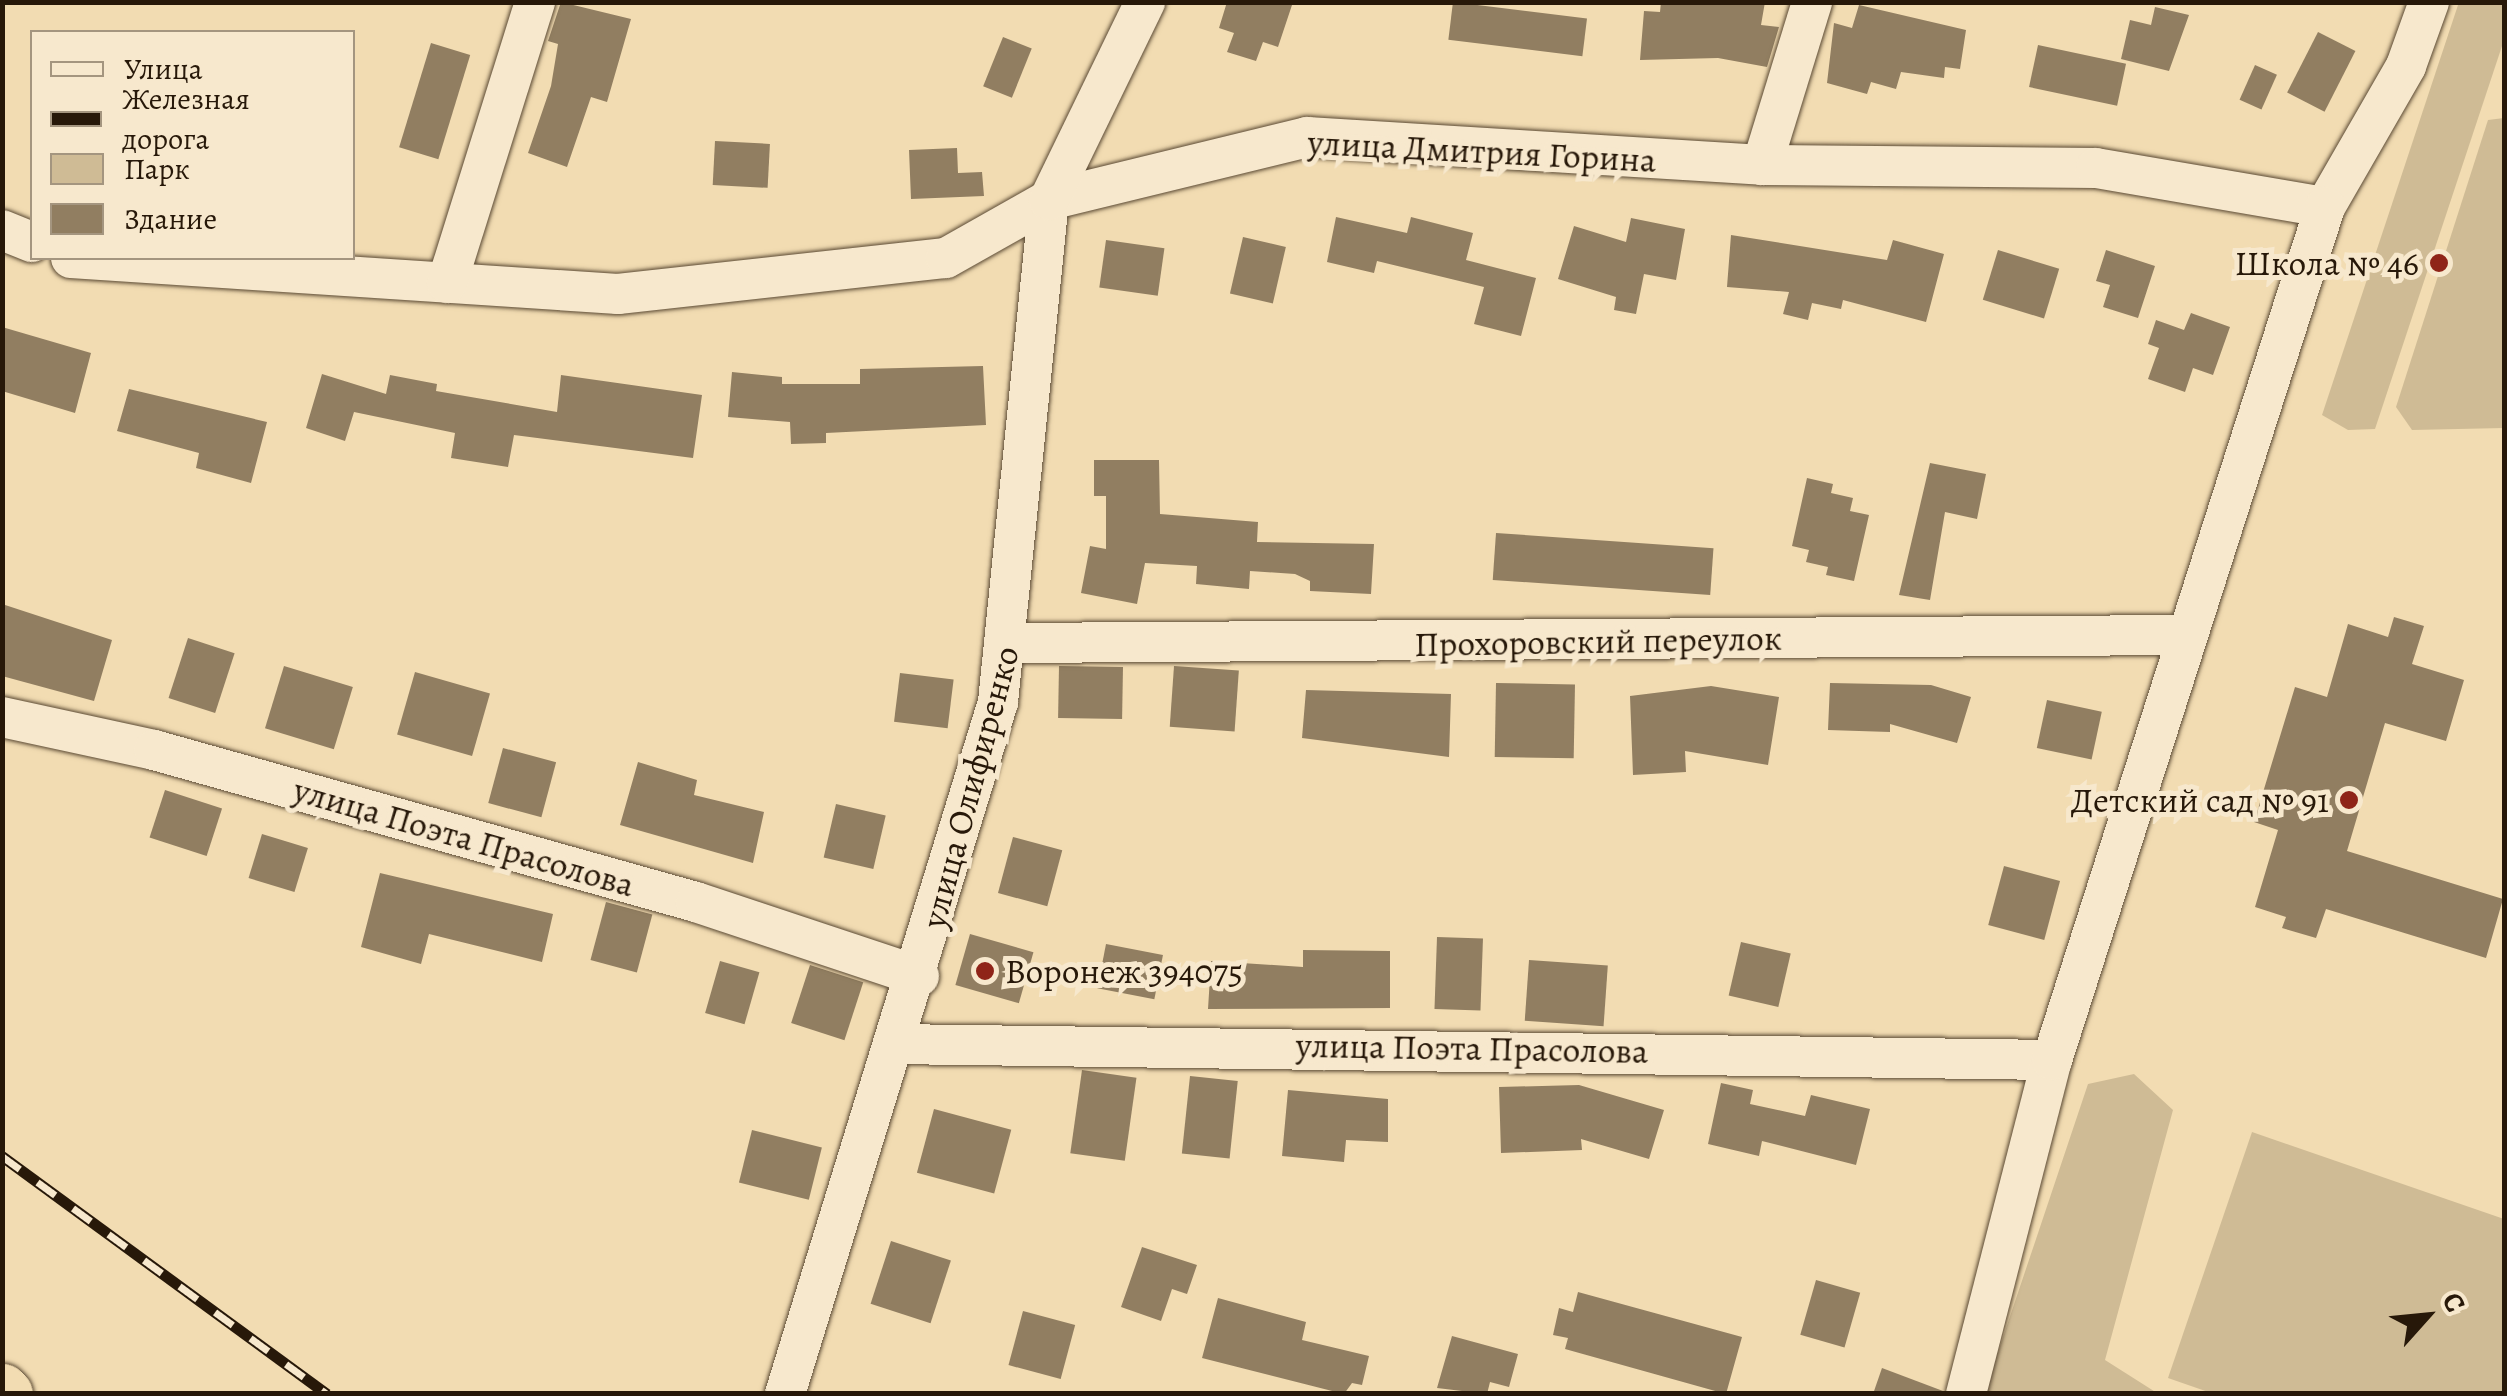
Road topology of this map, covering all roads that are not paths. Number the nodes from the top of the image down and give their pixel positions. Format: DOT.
graph roads {
  1 [pos="535,2"];
  2 [pos="1145,2"];
  3 [pos="1812,2"];
  4 [pos="2429,2"];
  5 [pos="1762,166"];
  6 [pos="1049,200"];
  7 [pos="2325,207"];
  8 [pos="2,230"];
  9 [pos="30,241"];
  10 [pos="101,260"];
  11 [pos="447,283"];
  12 [pos="2187,635"];
  13 [pos="1010,643"];
  14 [pos="2,717"];
  15 [pos="919,976"];
  16 [pos="893,1044"];
  17 [pos="2052,1060"];
  18 [pos="785,1394"];
  19 [pos="1966,1394"];
  1 -- 11 [label="street"];
  2 -- 6 [label="street, улица Олифиренко"];
  3 -- 5 [label="street"];
  4 -- 7 [label="street"];
  5 -- 6 [label="street, улица Дмитрия Горина"];
  5 -- 7 [label="street, улица Дмитрия Горина"];
  6 -- 11 [label="street, улица Дмитрия Горина"];
  6 -- 13 [label="street, улица Олифиренко"];
  7 -- 12 [label="street"];
  8 -- 9 [label="street"];
  10 -- 11 [label="street, улица Дмитрия Горина"];
  12 -- 13 [label="street, Прохоровский переулок"];
  12 -- 17 [label="street"];
  13 -- 15 [label="street, улица Олифиренко"];
  14 -- 15 [label="street, улица Поэта Прасолова"];
  15 -- 16 [label="street, улица Олифиренко"];
  16 -- 17 [label="street, улица Поэта Прасолова"];
  16 -- 18 [label="street, улица Олифиренко"];
  17 -- 19 [label="street"];
}
